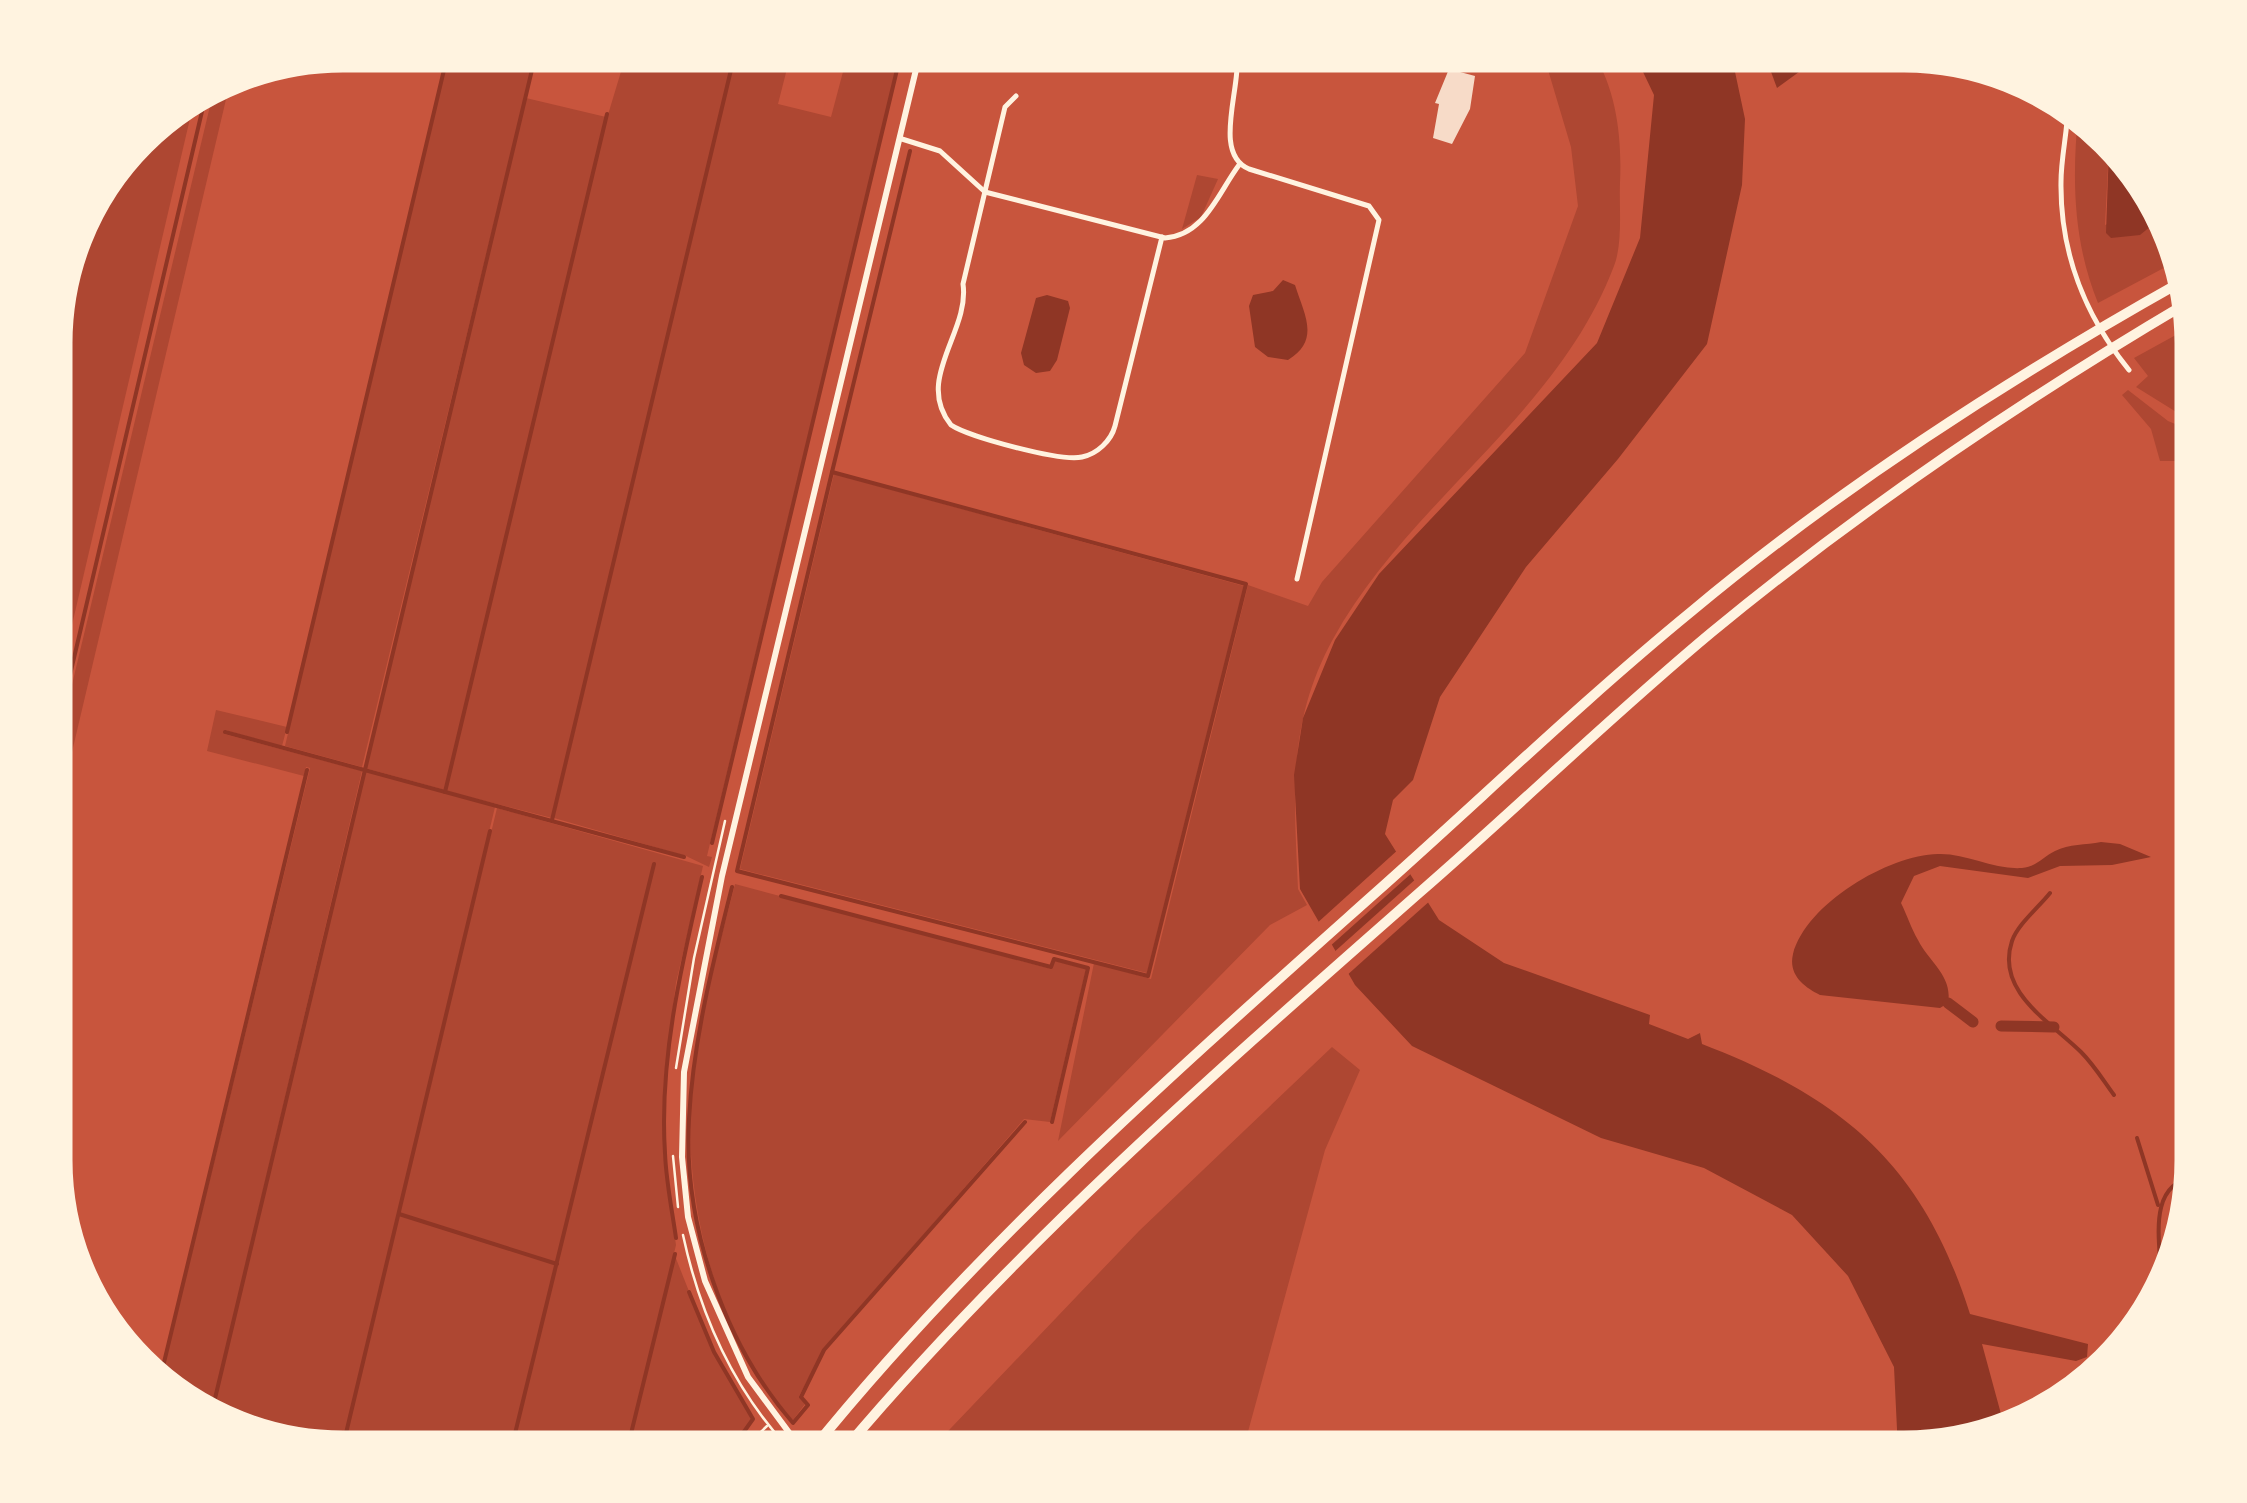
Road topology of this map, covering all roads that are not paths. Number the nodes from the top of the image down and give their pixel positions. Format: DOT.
graph roads {
  1 [pos="916,70"];
  2 [pos="1238,70"];
  3 [pos="1016,96"];
  4 [pos="2066,124"];
  5 [pos="902,139"];
  6 [pos="1240,165"];
  7 [pos="985,192"];
  8 [pos="1162,237"];
  9 [pos="2172,288"];
  10 [pos="2174,311"];
  11 [pos="2129,370"];
  12 [pos="1297,579"];
  13 [pos="789,1433"];
  14 [pos="827,1433"];
  15 [pos="859,1433"];
  1 -- 5 [label="street"];
  2 -- 6 [label="street"];
  3 -- 7 [label="street"];
  4 -- 11 [label="street"];
  5 -- 7 [label="street"];
  5 -- 13 [label="street"];
  6 -- 8 [label="street"];
  6 -- 12 [label="street"];
  7 -- 8 [label="street"];
  7 -- 8 [label="street"];
  9 -- 14 [label="highway"];
  10 -- 15 [label="highway"];
}
